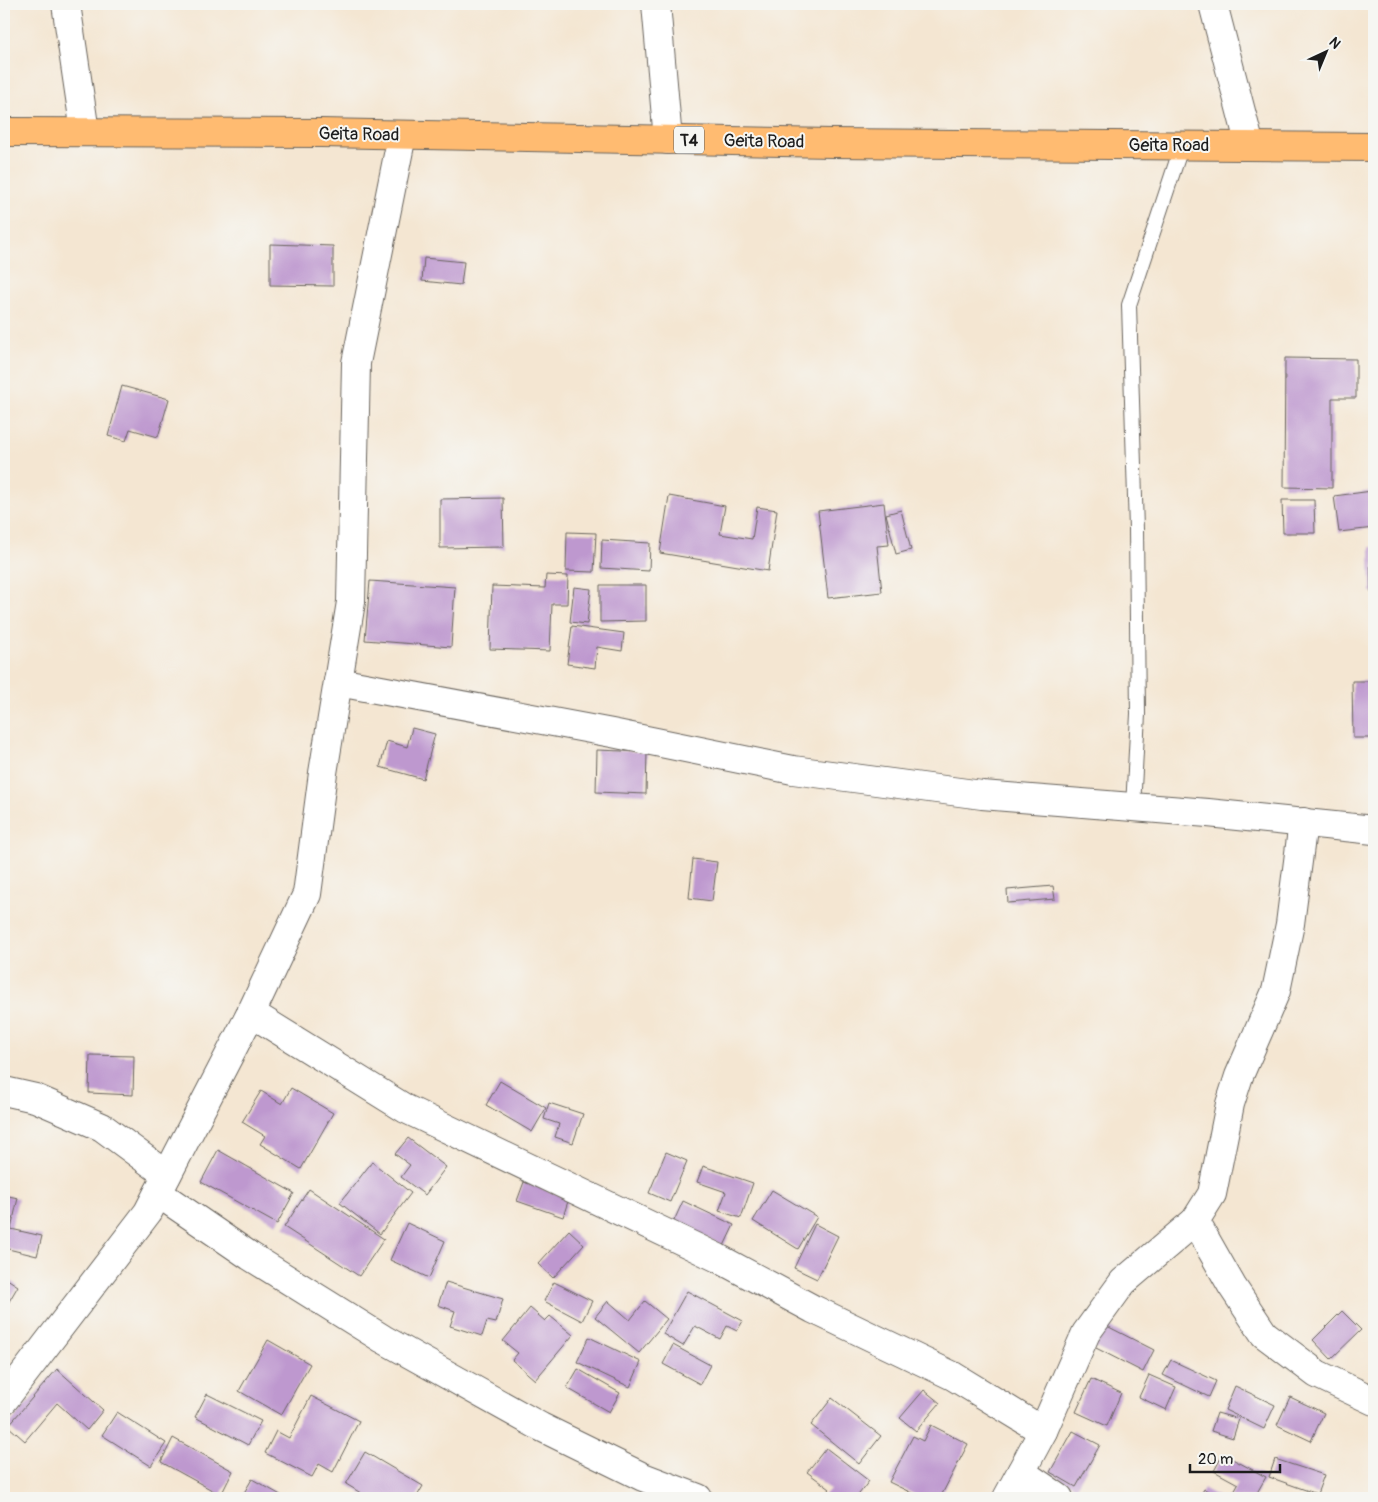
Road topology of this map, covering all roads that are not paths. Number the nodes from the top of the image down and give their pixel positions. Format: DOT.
graph roads {
  1 [pos="66,4"];
  2 [pos="656,4"];
  3 [pos="1213,4"];
  4 [pos="4,132"];
  5 [pos="85,132"];
  6 [pos="402,135"];
  7 [pos="668,140"];
  8 [pos="1182,145"];
  9 [pos="1250,146"];
  10 [pos="1374,147"];
  11 [pos="338,682"];
  12 [pos="1133,807"];
  13 [pos="1303,822"];
  14 [pos="1374,830"];
  15 [pos="251,1013"];
  16 [pos="4,1091"];
  17 [pos="162,1184"];
  18 [pos="1195,1221"];
  19 [pos="4,1400"];
  20 [pos="1374,1400"];
  21 [pos="1043,1431"];
  22 [pos="1021,1472"];
  23 [pos="698,1498"];
  24 [pos="1006,1498"];
  25 [pos="1059,1498"];
  1 -- 5 [label="street"];
  2 -- 7 [label="street"];
  3 -- 9 [label="street"];
  4 -- 5 [label="highway, Geita Road / T4"];
  5 -- 6 [label="highway, Geita Road / T4"];
  6 -- 7 [label="highway, Geita Road / T4"];
  6 -- 11 [label="street"];
  7 -- 8 [label="highway, Geita Road / T4"];
  8 -- 9 [label="highway, Geita Road / T4"];
  8 -- 12 [label="lane"];
  9 -- 10 [label="highway, Geita Road / T4"];
  11 -- 12 [label="street"];
  11 -- 15 [label="street"];
  12 -- 13 [label="street"];
  13 -- 14 [label="street"];
  13 -- 18 [label="street"];
  15 -- 17 [label="street"];
  15 -- 21 [label="street"];
  16 -- 17 [label="street"];
  17 -- 19 [label="street"];
  17 -- 23 [label="street"];
  18 -- 20 [label="street"];
  18 -- 21 [label="street"];
  21 -- 22 [label="street"];
  22 -- 24 [label="street"];
  22 -- 25 [label="street"];
}
